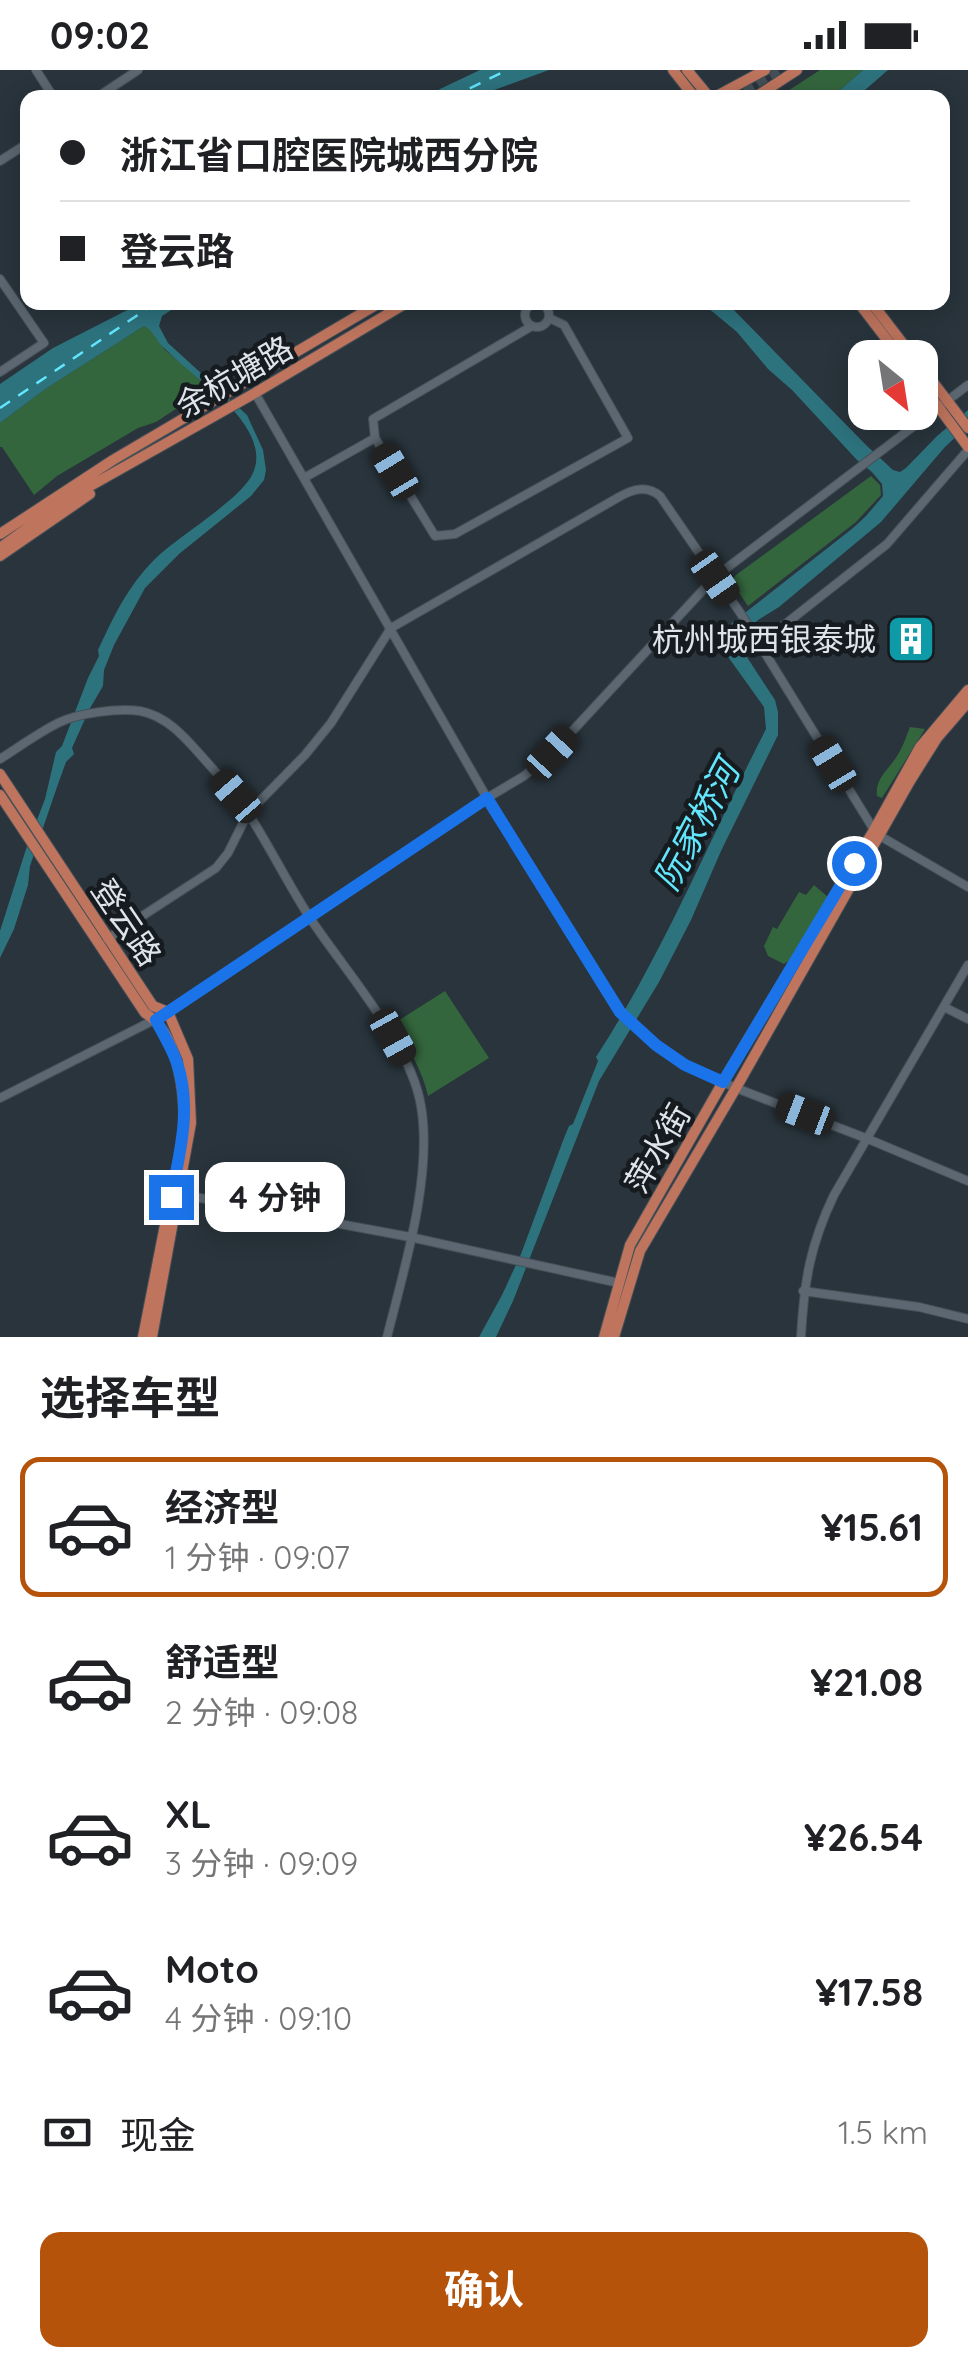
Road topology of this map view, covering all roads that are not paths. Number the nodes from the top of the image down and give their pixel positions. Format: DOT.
graph roads {
  1 [pos="138,70"];
  2 [pos="673,70"];
  3 [pos="687,70"];
  4 [pos="765,70"];
  5 [pos="798,70"];
  6 [pos="108,90"];
  7 [pos="689,90"];
  8 [pos="704,90"];
  9 [pos="726,90"];
  10 [pos="767,90"];
  11 [pos="0,278"];
  12 [pos="20,308"];
  13 [pos="22,310"];
  14 [pos="367,310"];
  15 [pos="395,310"];
  16 [pos="526,310"];
  17 [pos="548,310"];
  18 [pos="864,310"];
  19 [pos="877,310"];
  20 [pos="549,318"];
  21 [pos="532,326"];
  22 [pos="887,340"];
  23 [pos="900,340"];
  24 [pos="0,372"];
  25 [pos="968,385"];
  26 [pos="255,393"];
  27 [pos="938,394"];
  28 [pos="938,398"];
  29 [pos="944,404"];
  30 [pos="376,438"];
  31 [pos="967,441"];
  32 [pos="113,460"];
  33 [pos="134,460"];
  34 [pos="304,478"];
  35 [pos="0,526"];
  36 [pos="0,534"];
  37 [pos="0,548"];
  38 [pos="0,556"];
  39 [pos="715,578"];
  40 [pos="391,628"];
  41 [pos="760,644"];
  42 [pos="968,690"];
  43 [pos="968,702"];
  44 [pos="0,759"];
  45 [pos="0,774"];
  46 [pos="0,795"];
  47 [pos="487,798"];
  48 [pos="248,813"];
  49 [pos="877,833"];
  50 [pos="40,844"];
  51 [pos="968,887"];
  52 [pos="310,916"];
  53 [pos="107,939"];
  54 [pos="968,965"];
  55 [pos="944,1007"];
  56 [pos="168,1012"];
  57 [pos="968,1018"];
  58 [pos="156,1020"];
  59 [pos="723,1082"];
  60 [pos="736,1088"];
  61 [pos="0,1098"];
  62 [pos="868,1138"];
  63 [pos="968,1181"];
  64 [pos="179,1194"];
  65 [pos="410,1237"];
  66 [pos="620,1283"];
  67 [pos="803,1291"];
  68 [pos="968,1319"];
  69 [pos="143,1337"];
  70 [pos="152,1337"];
  71 [pos="387,1337"];
  72 [pos="604,1337"];
  73 [pos="614,1337"];
  74 [pos="800,1337"];
  1 -- 6 [label="street"];
  2 -- 7 [label="main road"];
  3 -- 8 [label="main road"];
  4 -- 9 [label="main road"];
  5 -- 10 [label="main road"];
  11 -- 12 [label="street"];
  13 -- 24 [label="street"];
  14 -- 32 [label="main road, 余杭塘路"];
  15 -- 26 [label="main road, 余杭塘路"];
  16 -- 21 [label="street"];
  17 -- 20 [label="street"];
  18 -- 22 [label="main road"];
  19 -- 23 [label="main road"];
  20 -- 21 [label="street"];
  20 -- 30 [label="street"];
  21 -- 30 [label="street"];
  25 -- 29 [label="street"];
  26 -- 33 [label="main road, 余杭塘路"];
  26 -- 34 [label="street"];
  27 -- 29 [label="main road"];
  28 -- 29 [label="main road"];
  29 -- 31 [label="main road"];
  29 -- 39 [label="street"];
  30 -- 34 [label="street"];
  31 -- 41 [label="street"];
  32 -- 35 [label="main road, 余杭塘路"];
  32 -- 36 [label="main road, 余杭塘路"];
  33 -- 37 [label="main road, 余杭塘路"];
  33 -- 38 [label="main road, 余杭塘路"];
  34 -- 40 [label="street"];
  39 -- 40 [label="street"];
  39 -- 41 [label="street"];
  39 -- 47 [label="street"];
  40 -- 47 [label="street"];
  40 -- 48 [label="street"];
  41 -- 49 [label="street"];
  42 -- 49 [label="main road, 萍水街"];
  43 -- 49 [label="main road, 萍水街"];
  44 -- 48 [label="street"];
  45 -- 50 [label="main road, 登云路"];
  46 -- 50 [label="main road, 登云路"];
  47 -- 52 [label="street"];
  47 -- 59 [label="street"];
  48 -- 52 [label="street"];
  48 -- 53 [label="street"];
  49 -- 51 [label="street"];
  49 -- 59 [label="main road, 萍水街"];
  49 -- 60 [label="main road, 萍水街"];
  50 -- 53 [label="main road, 登云路"];
  50 -- 58 [label="main road, 登云路"];
  52 -- 56 [label="street"];
  52 -- 65 [label="street"];
  53 -- 56 [label="main road, 登云路"];
  54 -- 55 [label="street"];
  55 -- 57 [label="street"];
  55 -- 62 [label="street"];
  56 -- 58 [label="street"];
  56 -- 64 [label="main road, 登云路"];
  58 -- 61 [label="street"];
  58 -- 69 [label="main road, 登云路"];
  59 -- 60 [label="street"];
  59 -- 66 [label="main road, 萍水街"];
  60 -- 62 [label="street"];
  60 -- 73 [label="main road, 萍水街"];
  62 -- 63 [label="street"];
  62 -- 67 [label="street"];
  64 -- 65 [label="street"];
  64 -- 70 [label="main road, 登云路"];
  65 -- 66 [label="street"];
  65 -- 71 [label="street"];
  66 -- 72 [label="main road, 萍水街"];
  67 -- 68 [label="street"];
  67 -- 74 [label="street"];
}
